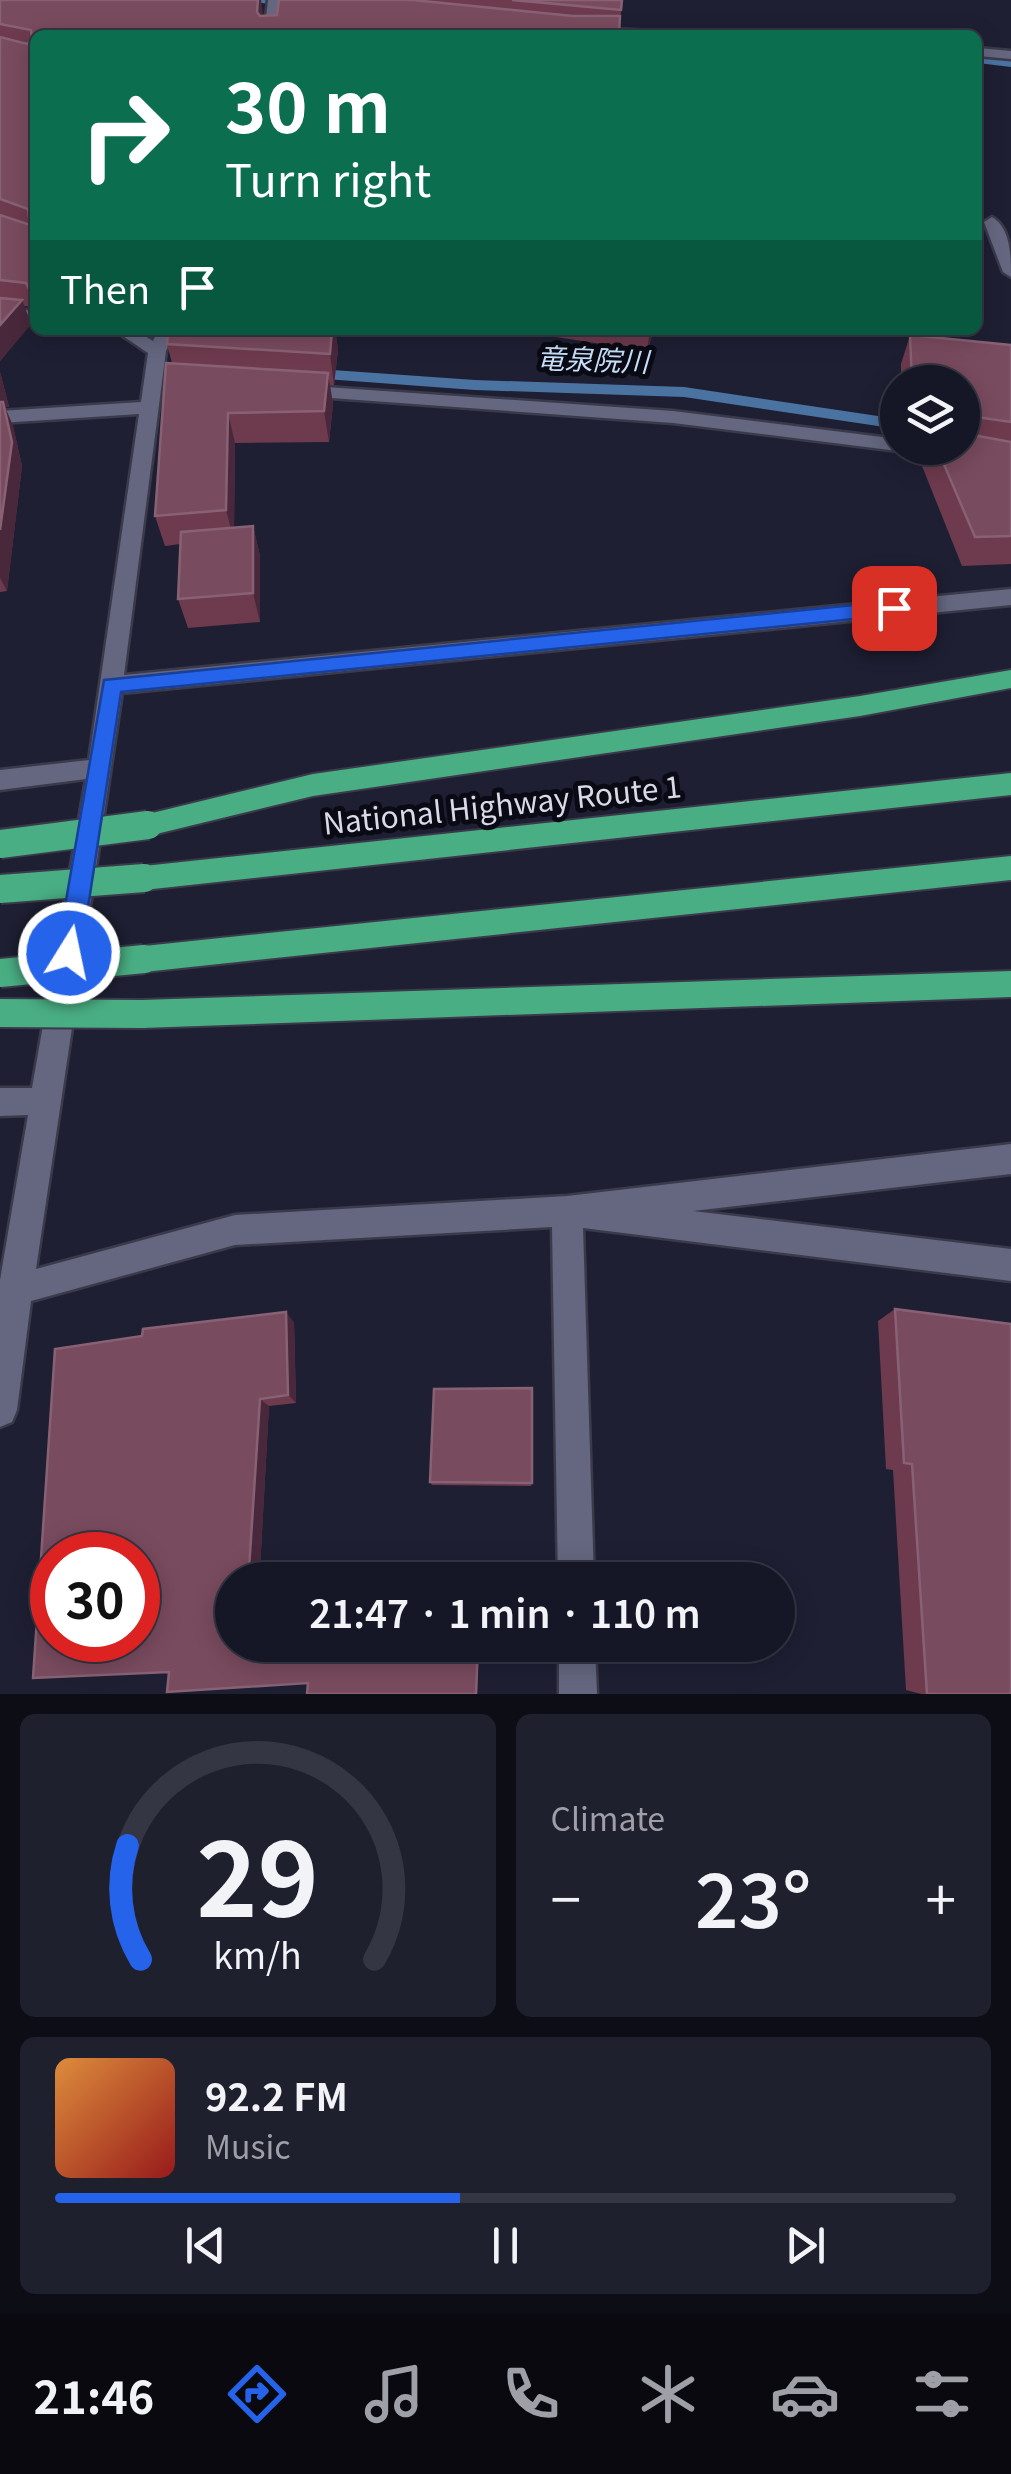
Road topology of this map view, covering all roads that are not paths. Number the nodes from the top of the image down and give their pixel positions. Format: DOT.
graph roads {
  1 [pos="273,0"];
  2 [pos="293,2"];
  3 [pos="271,30"];
  4 [pos="982,52"];
  5 [pos="1011,56"];
  6 [pos="992,222"];
  7 [pos="1011,272"];
  8 [pos="0,312"];
  9 [pos="30,315"];
  10 [pos="162,340"];
  11 [pos="272,389"];
  12 [pos="158,391"];
  13 [pos="0,418"];
  14 [pos="880,442"];
  15 [pos="1011,596"];
  16 [pos="1011,679"];
  17 [pos="112,686"];
  18 [pos="100,768"];
  19 [pos="0,780"];
  20 [pos="1011,784"];
  21 [pos="0,844"];
  22 [pos="1011,868"];
  23 [pos="0,889"];
  24 [pos="0,973"];
  25 [pos="1011,984"];
  26 [pos="0,1013"];
  27 [pos="44,1101"];
  28 [pos="0,1102"];
  29 [pos="1011,1159"];
  30 [pos="566,1211"];
  31 [pos="1011,1265"];
  32 [pos="9,1292"];
  33 [pos="0,1410"];
  34 [pos="576,1562"];
  35 [pos="577,1662"];
  36 [pos="578,1694"];
  1 -- 2 [label="street"];
  1 -- 3 [label="street"];
  4 -- 5 [label="street"];
  6 -- 7 [label="street"];
  8 -- 9 [label="street"];
  10 -- 12 [label="street"];
  11 -- 14 [label="street"];
  12 -- 13 [label="street"];
  12 -- 17 [label="street"];
  15 -- 17 [label="street"];
  16 -- 21 [label="highway, bridge"];
  17 -- 18 [label="street"];
  18 -- 19 [label="street"];
  18 -- 27 [label="street"];
  20 -- 23 [label="highway, National Highway Route 1, bridge"];
  22 -- 24 [label="highway, bridge"];
  25 -- 26 [label="highway, bridge"];
  27 -- 28 [label="street"];
  27 -- 32 [label="street"];
  29 -- 30 [label="street"];
  30 -- 31 [label="street"];
  30 -- 32 [label="street"];
  30 -- 34 [label="street"];
  32 -- 33 [label="street"];
  35 -- 36 [label="street"];
}
